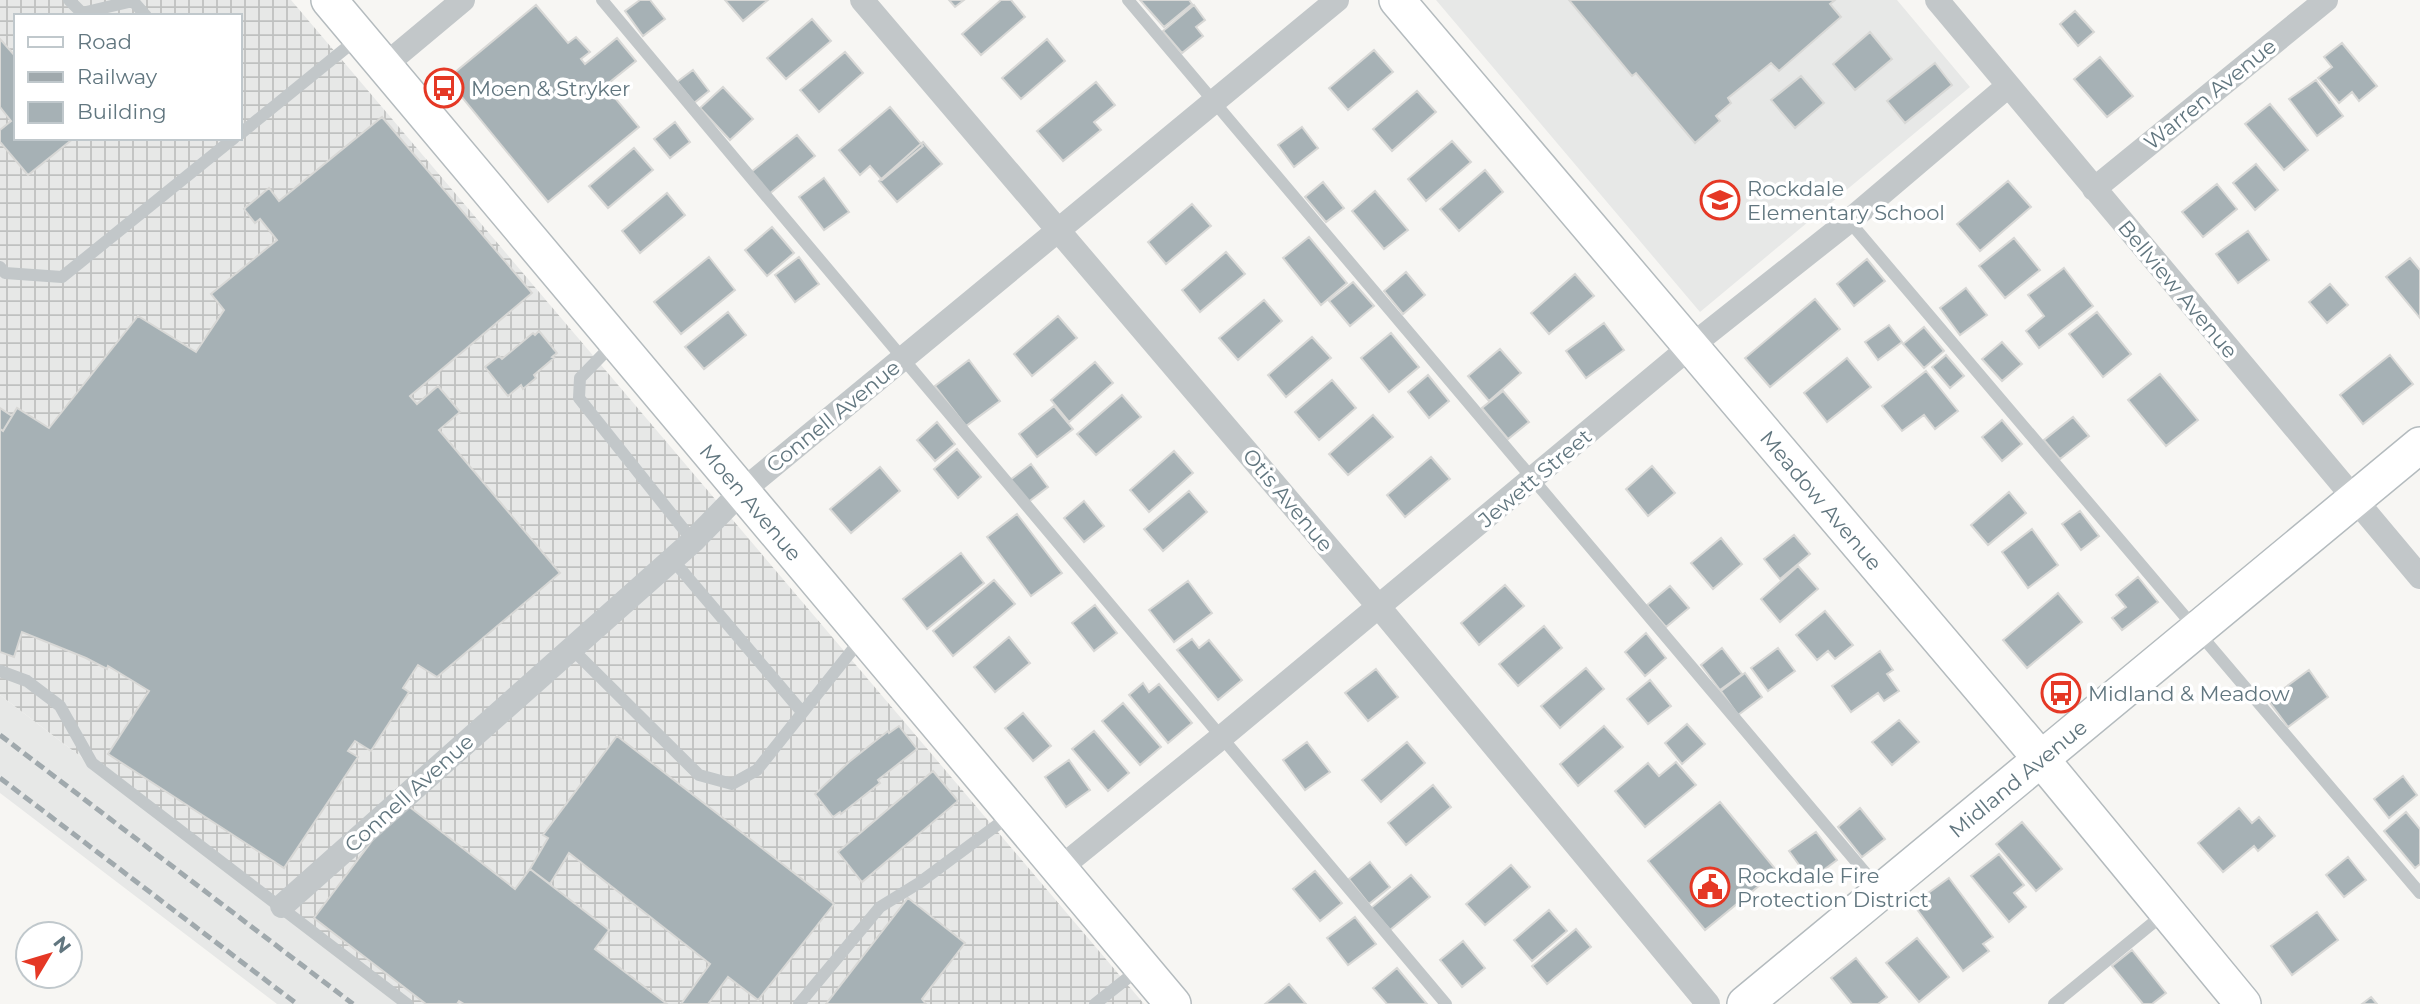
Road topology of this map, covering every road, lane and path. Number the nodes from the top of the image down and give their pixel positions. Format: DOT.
graph roads {
  1 [pos="69,0"];
  2 [pos="329,0"];
  3 [pos="463,0"];
  4 [pos="602,0"];
  5 [pos="862,0"];
  6 [pos="1128,0"];
  7 [pos="1337,0"];
  8 [pos="1398,0"];
  9 [pos="1937,0"];
  10 [pos="2326,0"];
  11 [pos="144,14"];
  12 [pos="360,36"];
  13 [pos="384,65"];
  14 [pos="2008,86"];
  15 [pos="1214,101"];
  16 [pos="242,132"];
  17 [pos="232,140"];
  18 [pos="2094,189"];
  19 [pos="1849,221"];
  20 [pos="1058,230"];
  21 [pos="0,267"];
  22 [pos="615,342"];
  23 [pos="1690,347"];
  24 [pos="902,360"];
  25 [pos="2420,445"];
  26 [pos="1533,480"];
  27 [pos="741,492"];
  28 [pos="2354,499"];
  29 [pos="693,541"];
  30 [pos="672,559"];
  31 [pos="2420,577"];
  32 [pos="1379,607"];
  33 [pos="2198,629"];
  34 [pos="863,636"];
  35 [pos="571,649"];
  36 [pos="0,671"];
  37 [pos="802,712"];
  38 [pos="1223,736"];
  39 [pos="2041,759"];
  40 [pos="1013,814"];
  41 [pos="1059,869"];
  42 [pos="1881,891"];
  43 [pos="2420,893"];
  44 [pos="282,906"];
  45 [pos="2167,912"];
  46 [pos="1142,967"];
  47 [pos="407,1004"];
  48 [pos="799,1004"];
  49 [pos="1095,1004"];
  50 [pos="1173,1004"];
  51 [pos="1446,1004"];
  52 [pos="1708,1004"];
  53 [pos="1745,1004"];
  54 [pos="2054,1004"];
  55 [pos="2243,1004"];
  1 -- 11 [label="lane"];
  2 -- 12 [label="street, Moen Avenue"];
  3 -- 13 [label="street"];
  4 -- 24 [label="lane"];
  5 -- 20 [label="street, Otis Avenue"];
  6 -- 15 [label="lane"];
  7 -- 15 [label="street, Connell Avenue"];
  8 -- 23 [label="street, Meadow Avenue"];
  9 -- 14 [label="street, Bellview Avenue"];
  10 -- 18 [label="street, Warren Avenue"];
  12 -- 13 [label="street, Moen Avenue"];
  12 -- 16 [label="lane"];
  13 -- 22 [label="street, Moen Avenue"];
  14 -- 18 [label="street, Bellview Avenue"];
  14 -- 19 [label="street, Jewett Street"];
  15 -- 20 [label="street, Connell Avenue"];
  15 -- 26 [label="lane"];
  17 -- 21 [label="lane"];
  18 -- 28 [label="street, Bellview Avenue"];
  19 -- 23 [label="street, Jewett Street"];
  19 -- 33 [label="lane"];
  20 -- 24 [label="street, Connell Avenue"];
  20 -- 32 [label="street, Otis Avenue"];
  22 -- 27 [label="street, Moen Avenue"];
  22 -- 29 [label="lane"];
  23 -- 26 [label="street, Jewett Street"];
  23 -- 39 [label="street, Meadow Avenue"];
  24 -- 27 [label="street, Connell Avenue"];
  24 -- 38 [label="lane"];
  25 -- 28 [label="street, Midland Avenue"];
  26 -- 32 [label="street, Jewett Street"];
  26 -- 42 [label="lane"];
  27 -- 29 [label="street, Connell Avenue"];
  27 -- 34 [label="street, Moen Avenue"];
  28 -- 31 [label="street, Bellview Avenue"];
  28 -- 33 [label="street, Midland Avenue"];
  29 -- 30 [label="street, Connell Avenue"];
  30 -- 35 [label="street, Connell Avenue"];
  30 -- 37 [label="lane"];
  32 -- 38 [label="street, Jewett Street"];
  32 -- 52 [label="street, Otis Avenue"];
  33 -- 39 [label="street, Midland Avenue"];
  33 -- 43 [label="lane"];
  34 -- 37 [label="lane"];
  34 -- 40 [label="street, Moen Avenue"];
  35 -- 37 [label="lane"];
  35 -- 44 [label="street, Connell Avenue"];
  36 -- 44 [label="lane"];
  38 -- 41 [label="street, Jewett Street"];
  38 -- 51 [label="lane"];
  39 -- 42 [label="street, Midland Avenue"];
  39 -- 45 [label="street, Meadow Avenue"];
  40 -- 41 [label="street, Moen Avenue"];
  40 -- 48 [label="lane"];
  41 -- 46 [label="street, Moen Avenue"];
  42 -- 53 [label="street, Midland Avenue"];
  44 -- 47 [label="lane"];
  45 -- 54 [label="lane"];
  45 -- 55 [label="street, Meadow Avenue"];
  46 -- 49 [label="lane"];
  46 -- 50 [label="street, Moen Avenue"];
}
